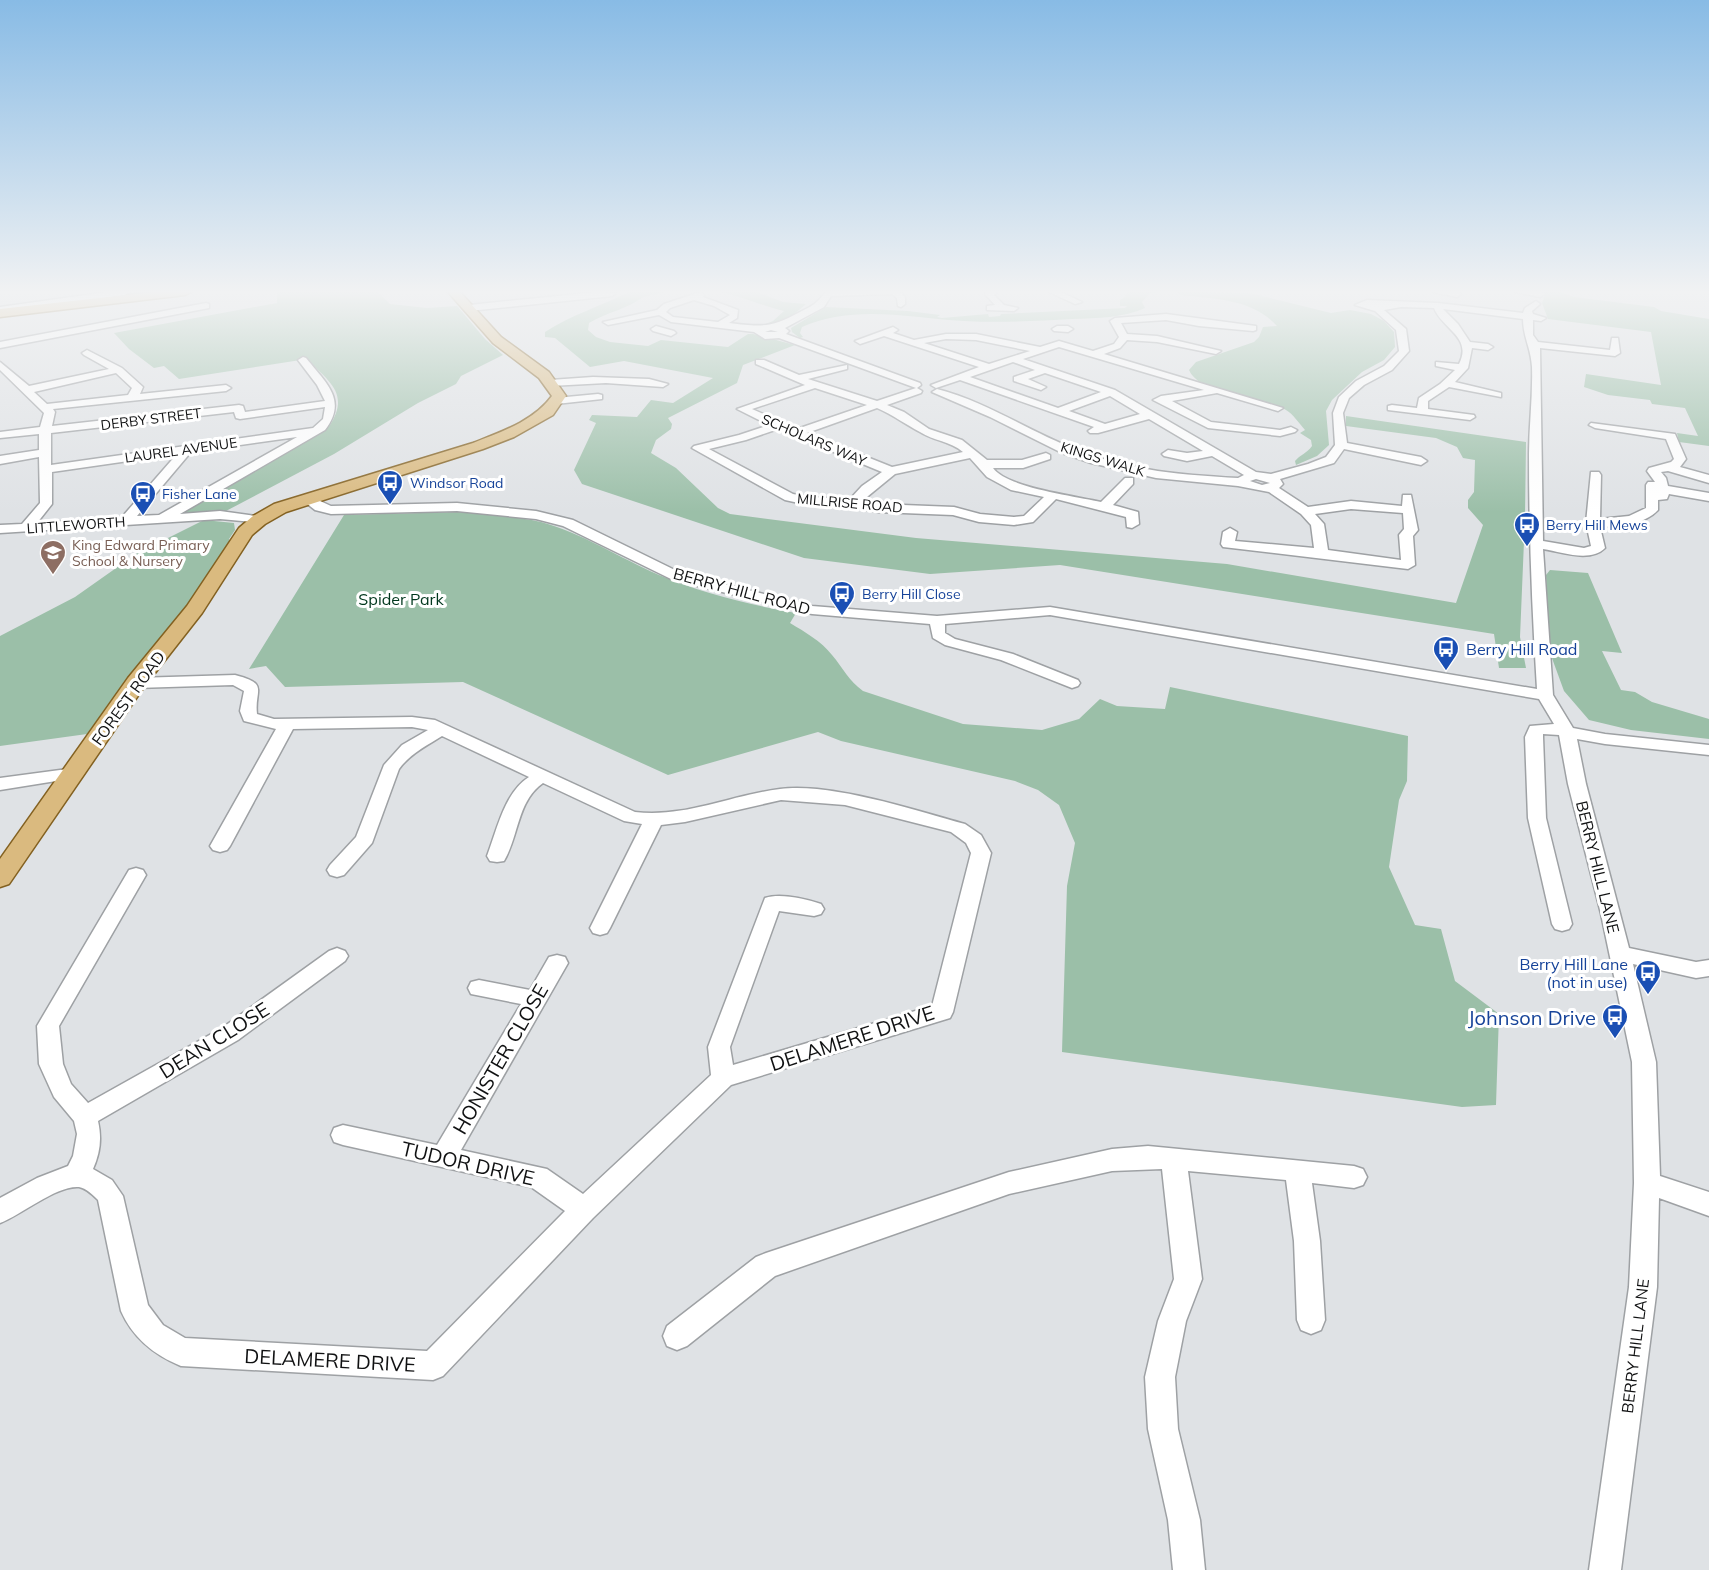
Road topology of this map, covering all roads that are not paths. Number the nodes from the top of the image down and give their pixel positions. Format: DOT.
graph roads {
  1 [pos="0,365"];
  2 [pos="108,365"];
  3 [pos="307,365"];
  4 [pos="531,365"];
  5 [pos="769,365"];
  6 [pos="861,365"];
  7 [pos="983,365"];
  8 [pos="994,365"];
  9 [pos="1031,365"];
  10 [pos="1134,365"];
  11 [pos="1391,365"];
  12 [pos="1447,365"];
  13 [pos="1538,365"];
  14 [pos="843,367"];
  15 [pos="989,367"];
  16 [pos="1463,368"];
  17 [pos="118,370"];
  18 [pos="1045,370"];
  19 [pos="962,377"];
  20 [pos="798,378"];
  21 [pos="550,383"];
  22 [pos="1448,384"];
  23 [pos="815,385"];
  24 [pos="1041,387"];
  25 [pos="226,388"];
  26 [pos="916,388"];
  27 [pos="937,388"];
  28 [pos="27,390"];
  29 [pos="652,390"];
  30 [pos="1215,391"];
  31 [pos="1111,392"];
  32 [pos="1497,395"];
  33 [pos="598,397"];
  34 [pos="132,398"];
  35 [pos="1161,399"];
  36 [pos="556,401"];
  37 [pos="331,403"];
  38 [pos="1132,404"];
  39 [pos="878,405"];
  40 [pos="1269,406"];
  41 [pos="45,407"];
  42 [pos="1392,408"];
  43 [pos="1059,411"];
  44 [pos="1422,411"];
  45 [pos="1150,415"];
  46 [pos="1470,417"];
  47 [pos="778,425"];
  48 [pos="1595,425"];
  49 [pos="45,431"];
  50 [pos="315,431"];
  51 [pos="796,433"];
  52 [pos="1284,433"];
  53 [pos="0,435"];
  54 [pos="1341,445"];
  55 [pos="188,448"];
  56 [pos="46,452"];
  57 [pos="1214,452"];
  58 [pos="973,454"];
  59 [pos="1168,454"];
  60 [pos="0,460"];
  61 [pos="1060,460"];
  62 [pos="1421,460"];
  63 [pos="984,464"];
  64 [pos="1670,466"];
  65 [pos="46,470"];
  66 [pos="891,471"];
  67 [pos="1117,474"];
  68 [pos="1595,475"];
  69 [pos="1248,479"];
  70 [pos="1709,479"];
  71 [pos="1129,481"];
  72 [pos="1148,482"];
  73 [pos="1271,483"];
  74 [pos="1655,489"];
  75 [pos="1053,495"];
  76 [pos="1709,496"];
  77 [pos="307,499"];
  78 [pos="853,503"];
  79 [pos="1104,506"];
  80 [pos="1306,511"];
  81 [pos="1645,515"];
  82 [pos="1136,518"];
  83 [pos="161,519"];
  84 [pos="259,520"];
  85 [pos="1662,520"];
  86 [pos="125,522"];
  87 [pos="1593,523"];
  88 [pos="25,528"];
  89 [pos="0,529"];
  90 [pos="1230,532"];
  91 [pos="1537,544"];
  92 [pos="1322,553"];
  93 [pos="937,620"];
  94 [pos="1070,679"];
  95 [pos="136,683"];
  96 [pos="1545,695"];
  97 [pos="287,724"];
  98 [pos="442,729"];
  99 [pos="1567,731"];
  100 [pos="1709,750"];
  101 [pos="75,773"];
  102 [pos="542,776"];
  103 [pos="0,784"];
  104 [pos="654,820"];
  105 [pos="220,846"];
  106 [pos="497,856"];
  107 [pos="337,870"];
  108 [pos="136,875"];
  109 [pos="0,878"];
  110 [pos="814,909"];
  111 [pos="1562,924"];
  112 [pos="600,927"];
  113 [pos="1620,954"];
  114 [pos="337,956"];
  115 [pos="557,963"];
  116 [pos="1702,969"];
  117 [pos="479,987"];
  118 [pos="536,999"];
  119 [pos="723,1078"];
  120 [pos="85,1117"];
  121 [pos="343,1135"];
  122 [pos="444,1156"];
  123 [pos="1174,1159"];
  124 [pos="1297,1171"];
  125 [pos="77,1175"];
  126 [pos="1354,1177"];
  127 [pos="1647,1183"];
  128 [pos="1709,1204"];
  129 [pos="584,1210"];
  130 [pos="0,1211"];
  131 [pos="1311,1320"];
  132 [pos="677,1336"];
  133 [pos="1190,1570"];
  134 [pos="1605,1570"];
  1 -- 28 [label="street"];
  2 -- 17 [label="street"];
  3 -- 37 [label="street"];
  4 -- 21 [label="main road"];
  5 -- 20 [label="street"];
  6 -- 26 [label="street"];
  7 -- 15 [label="street"];
  8 -- 15 [label="street"];
  9 -- 18 [label="street"];
  10 -- 30 [label="street"];
  11 -- 54 [label="street"];
  12 -- 16 [label="street"];
  13 -- 91 [label="street, BERRY HILL LANE"];
  14 -- 20 [label="street"];
  15 -- 19 [label="street"];
  16 -- 22 [label="street"];
  17 -- 28 [label="street"];
  17 -- 34 [label="street"];
  18 -- 24 [label="street"];
  18 -- 31 [label="street"];
  19 -- 27 [label="street"];
  19 -- 43 [label="street"];
  20 -- 23 [label="street"];
  21 -- 29 [label="street"];
  21 -- 36 [label="main road"];
  22 -- 32 [label="street"];
  22 -- 44 [label="street"];
  23 -- 39 [label="street"];
  23 -- 47 [label="street, SCHOLARS WAY"];
  25 -- 34 [label="street"];
  26 -- 27 [label="street"];
  26 -- 39 [label="street"];
  27 -- 69 [label="street, KINGS WALK"];
  28 -- 41 [label="street"];
  30 -- 35 [label="street"];
  30 -- 40 [label="street"];
  31 -- 38 [label="street"];
  31 -- 43 [label="street"];
  33 -- 36 [label="street"];
  34 -- 41 [label="street"];
  35 -- 38 [label="street"];
  35 -- 52 [label="street"];
  36 -- 77 [label="main road"];
  37 -- 49 [label="street, DERBY STREET"];
  37 -- 50 [label="street"];
  38 -- 45 [label="street"];
  39 -- 51 [label="street"];
  39 -- 58 [label="street"];
  41 -- 49 [label="street"];
  42 -- 44 [label="street"];
  43 -- 45 [label="street"];
  44 -- 46 [label="street"];
  45 -- 57 [label="street"];
  47 -- 51 [label="street, SCHOLARS WAY"];
  47 -- 78 [label="street, MILLRISE ROAD"];
  48 -- 64 [label="street"];
  49 -- 53 [label="street, DERBY STREET"];
  49 -- 56 [label="street"];
  50 -- 55 [label="street, LAUREL AVENUE"];
  50 -- 83 [label="street"];
  51 -- 66 [label="street, SCHOLARS WAY"];
  54 -- 62 [label="street"];
  54 -- 73 [label="street"];
  55 -- 65 [label="street, LAUREL AVENUE"];
  55 -- 86 [label="street"];
  56 -- 60 [label="street"];
  56 -- 65 [label="street"];
  57 -- 59 [label="street"];
  57 -- 69 [label="street"];
  58 -- 63 [label="street"];
  58 -- 66 [label="street"];
  61 -- 63 [label="street"];
  63 -- 75 [label="street"];
  64 -- 70 [label="street"];
  64 -- 74 [label="street"];
  65 -- 88 [label="street"];
  66 -- 78 [label="street"];
  67 -- 71 [label="street"];
  68 -- 87 [label="street"];
  69 -- 73 [label="street"];
  71 -- 72 [label="street"];
  71 -- 79 [label="street"];
  73 -- 80 [label="street"];
  74 -- 76 [label="street"];
  74 -- 81 [label="street"];
  75 -- 78 [label="street, MILLRISE ROAD"];
  75 -- 79 [label="street"];
  77 -- 84 [label="main road"];
  77 -- 93 [label="street, BERRY HILL ROAD"];
  79 -- 82 [label="street"];
  80 -- 92 [label="street"];
  80 -- 92 [label="street"];
  81 -- 85 [label="street"];
  81 -- 87 [label="street"];
  83 -- 84 [label="street, LITTLEWORTH"];
  83 -- 86 [label="street, LITTLEWORTH"];
  84 -- 95 [label="main road, FOREST ROAD"];
  86 -- 88 [label="street, LITTLEWORTH"];
  87 -- 91 [label="street"];
  88 -- 89 [label="street, LITTLEWORTH"];
  90 -- 92 [label="street"];
  91 -- 96 [label="street, BERRY HILL LANE"];
  93 -- 94 [label="street"];
  93 -- 96 [label="street, BERRY HILL ROAD"];
  95 -- 97 [label="street, DELAMERE DRIVE"];
  95 -- 101 [label="main road, FOREST ROAD"];
  96 -- 99 [label="street, BERRY HILL LANE"];
  97 -- 98 [label="street, DELAMERE DRIVE"];
  97 -- 105 [label="street"];
  98 -- 102 [label="street, DELAMERE DRIVE"];
  98 -- 107 [label="street"];
  99 -- 100 [label="street"];
  99 -- 111 [label="street"];
  99 -- 113 [label="street, BERRY HILL LANE"];
  101 -- 103 [label="street"];
  101 -- 109 [label="main road, FOREST ROAD"];
  102 -- 104 [label="street, DELAMERE DRIVE"];
  102 -- 106 [label="street"];
  104 -- 112 [label="street"];
  104 -- 119 [label="street, DELAMERE DRIVE"];
  108 -- 120 [label="street"];
  110 -- 119 [label="street"];
  113 -- 116 [label="street"];
  113 -- 127 [label="street, BERRY HILL LANE"];
  114 -- 120 [label="street, DEAN CLOSE"];
  115 -- 118 [label="street, HONISTER CLOSE"];
  117 -- 118 [label="street"];
  118 -- 122 [label="street, HONISTER CLOSE"];
  119 -- 129 [label="street, DELAMERE DRIVE"];
  120 -- 125 [label="street"];
  121 -- 122 [label="street, TUDOR DRIVE"];
  122 -- 129 [label="street, TUDOR DRIVE"];
  123 -- 124 [label="street"];
  123 -- 132 [label="street"];
  123 -- 133 [label="street"];
  124 -- 126 [label="street"];
  124 -- 131 [label="street"];
  125 -- 129 [label="street, DELAMERE DRIVE"];
  125 -- 130 [label="street"];
  127 -- 128 [label="street"];
  127 -- 134 [label="street, BERRY HILL LANE"];
}
